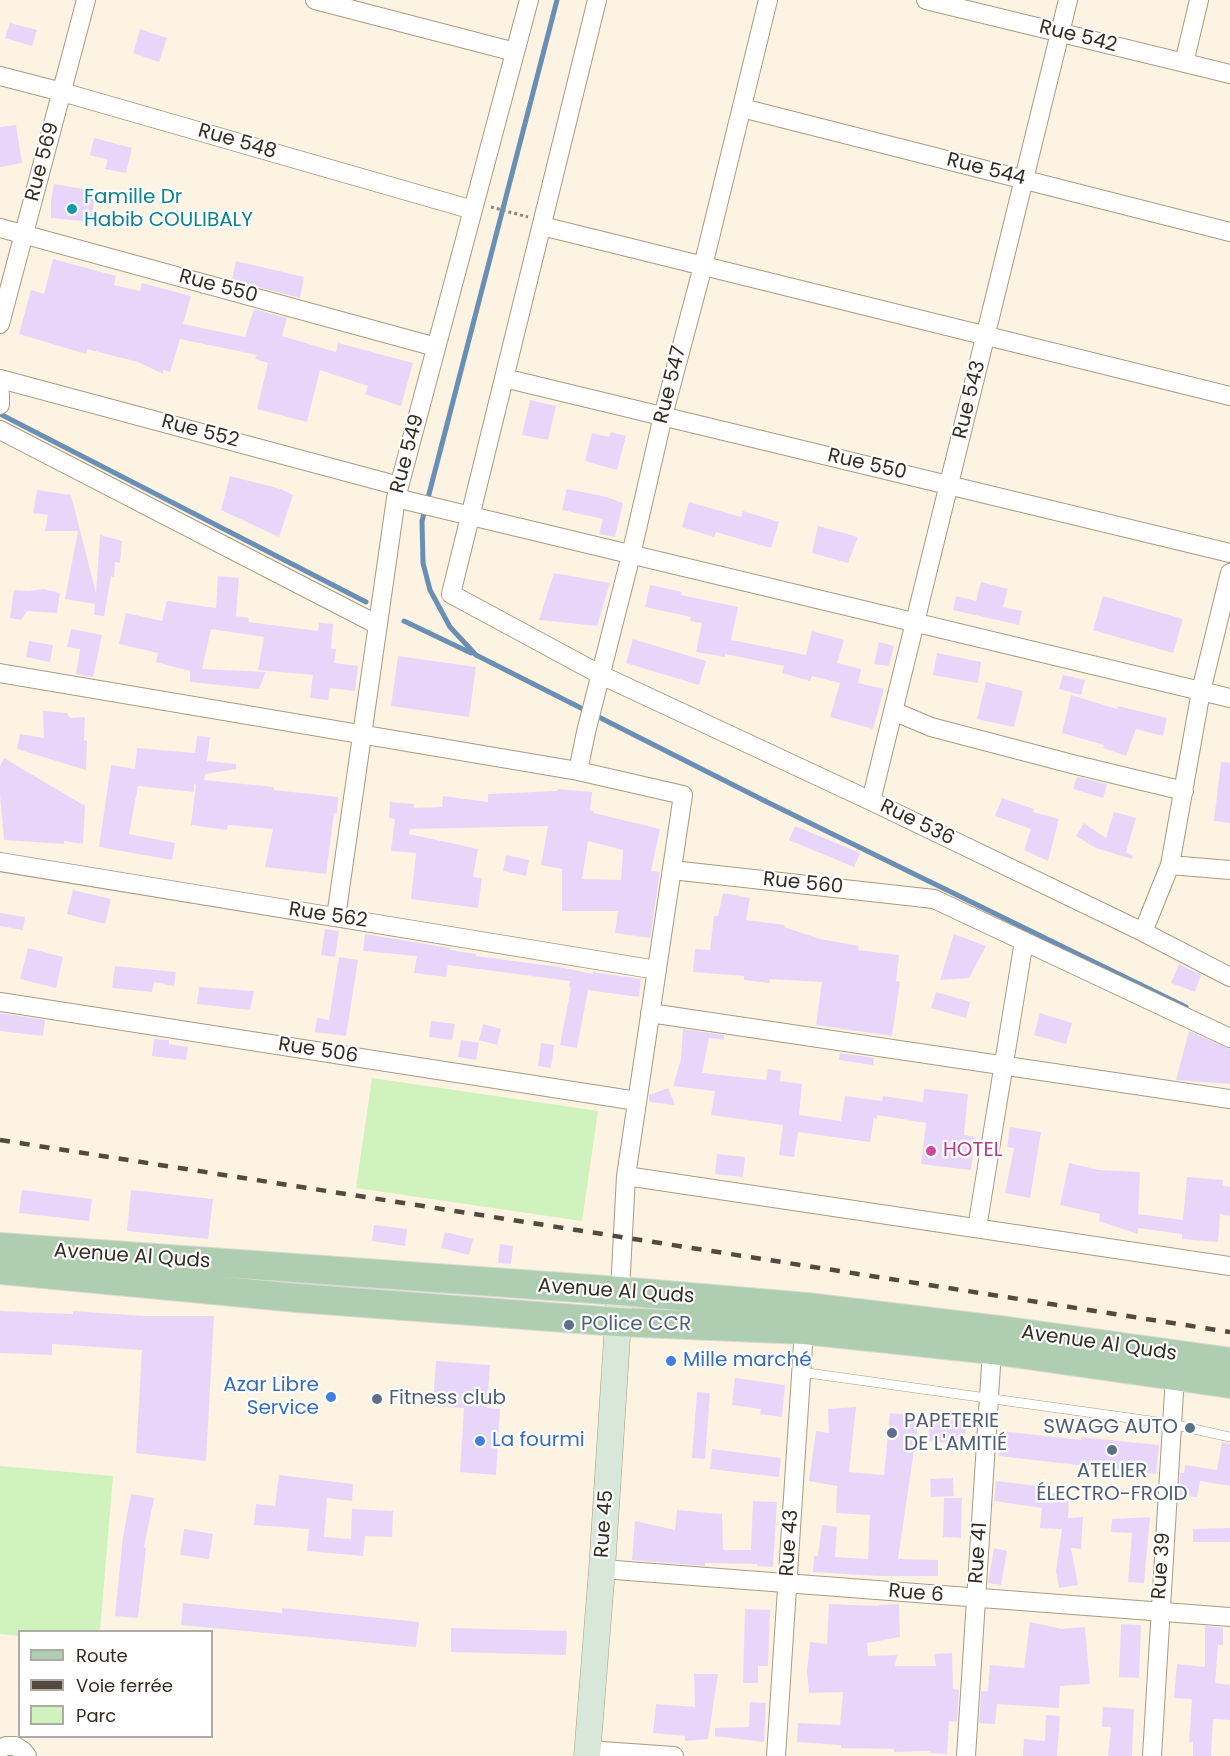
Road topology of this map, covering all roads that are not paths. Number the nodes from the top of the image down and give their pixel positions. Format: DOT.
graph roads {
  1 [pos="86,0"];
  2 [pos="315,0"];
  3 [pos="529,0"];
  4 [pos="597,0"];
  5 [pos="768,0"];
  6 [pos="926,0"];
  7 [pos="1068,0"];
  8 [pos="1200,0"];
  9 [pos="1060,32"];
  10 [pos="515,52"];
  11 [pos="1184,63"];
  12 [pos="1230,74"];
  13 [pos="0,76"];
  14 [pos="62,92"];
  15 [pos="742,108"];
  16 [pos="1024,179"];
  17 [pos="473,210"];
  18 [pos="542,226"];
  19 [pos="0,228"];
  20 [pos="1230,232"];
  21 [pos="24,234"];
  22 [pos="703,266"];
  23 [pos="0,324"];
  24 [pos="985,336"];
  25 [pos="436,347"];
  26 [pos="504,378"];
  27 [pos="0,379"];
  28 [pos="0,396"];
  29 [pos="1230,396"];
  30 [pos="0,405"];
  31 [pos="663,416"];
  32 [pos="0,430"];
  33 [pos="949,485"];
  34 [pos="398,492"];
  35 [pos="470,516"];
  36 [pos="1230,553"];
  37 [pos="631,555"];
  38 [pos="1230,573"];
  39 [pos="915,622"];
  40 [pos="378,625"];
  41 [pos="0,673"];
  42 [pos="601,675"];
  43 [pos="1201,691"];
  44 [pos="1230,698"];
  45 [pos="893,711"];
  46 [pos="363,735"];
  47 [pos="578,771"];
  48 [pos="1184,791"];
  49 [pos="871,801"];
  50 [pos="0,862"];
  51 [pos="1170,865"];
  52 [pos="672,870"];
  53 [pos="1230,870"];
  54 [pos="336,917"];
  55 [pos="1143,932"];
  56 [pos="1024,941"];
  57 [pos="657,970"];
  58 [pos="1230,977"];
  59 [pos="0,1002"];
  60 [pos="650,1013"];
  61 [pos="1230,1038"];
  62 [pos="1004,1065"];
  63 [pos="1230,1099"];
  64 [pos="637,1101"];
  65 [pos="626,1176"];
  66 [pos="977,1228"];
  67 [pos="0,1247"];
  68 [pos="1230,1266"];
  69 [pos="0,1270"];
  70 [pos="620,1291"];
  71 [pos="618,1322"];
  72 [pos="804,1330"];
  73 [pos="992,1350"];
  74 [pos="1230,1362"];
  75 [pos="801,1372"];
  76 [pos="1175,1376"];
  77 [pos="1230,1384"];
  78 [pos="989,1397"];
  79 [pos="1172,1424"];
  80 [pos="1230,1437"];
  81 [pos="602,1569"];
  82 [pos="787,1583"];
  83 [pos="976,1598"];
  84 [pos="1159,1612"];
  85 [pos="1230,1617"];
  86 [pos="0,1749"];
  87 [pos="587,1753"];
  88 [pos="27,1756"];
  89 [pos="674,1756"];
  90 [pos="776,1756"];
  91 [pos="966,1756"];
  92 [pos="1152,1756"];
  1 -- 14 [label="street, Rue 569"];
  2 -- 10 [label="street"];
  3 -- 10 [label="street, Rue 549"];
  4 -- 18 [label="street"];
  5 -- 15 [label="street, Rue 547"];
  6 -- 9 [label="street, Rue 542"];
  7 -- 9 [label="street, Rue 543"];
  8 -- 11 [label="street"];
  9 -- 11 [label="street, Rue 542"];
  9 -- 16 [label="street, Rue 543"];
  10 -- 17 [label="street, Rue 549"];
  11 -- 12 [label="street, Rue 542"];
  13 -- 14 [label="street, Rue 548"];
  14 -- 17 [label="street, Rue 548"];
  14 -- 21 [label="street, Rue 569"];
  15 -- 16 [label="street, Rue 544"];
  15 -- 22 [label="street, Rue 547"];
  16 -- 20 [label="street, Rue 544"];
  16 -- 24 [label="street, Rue 543"];
  17 -- 25 [label="street, Rue 549"];
  18 -- 22 [label="street"];
  18 -- 26 [label="street"];
  19 -- 21 [label="street, Rue 550"];
  21 -- 23 [label="street, Rue 569"];
  21 -- 25 [label="street, Rue 550"];
  22 -- 24 [label="street"];
  22 -- 31 [label="street, Rue 547"];
  24 -- 29 [label="street"];
  24 -- 33 [label="street, Rue 543"];
  25 -- 34 [label="street, Rue 549"];
  26 -- 31 [label="street, Rue 550"];
  26 -- 35 [label="street"];
  27 -- 34 [label="street, Rue 552"];
  28 -- 30 [label="street"];
  31 -- 33 [label="street, Rue 550"];
  31 -- 37 [label="street, Rue 547"];
  32 -- 40 [label="street"];
  33 -- 36 [label="street, Rue 550"];
  33 -- 39 [label="street, Rue 543"];
  34 -- 35 [label="street, Rue 552"];
  34 -- 40 [label="street, Rue 549"];
  35 -- 37 [label="street, Rue 552"];
  35 -- 42 [label="street, Rue 536"];
  37 -- 39 [label="street, Rue 552"];
  37 -- 42 [label="street, Rue 547"];
  38 -- 43 [label="street"];
  39 -- 43 [label="street, Rue 552"];
  39 -- 45 [label="street, Rue 543"];
  40 -- 46 [label="street, Rue 549"];
  41 -- 46 [label="street"];
  42 -- 47 [label="street, Rue 547"];
  42 -- 49 [label="street, Rue 536"];
  43 -- 44 [label="street, Rue 552"];
  43 -- 48 [label="street"];
  45 -- 48 [label="street"];
  45 -- 49 [label="street, Rue 543"];
  46 -- 47 [label="street"];
  46 -- 54 [label="street, Rue 549"];
  47 -- 52 [label="street"];
  48 -- 51 [label="street"];
  49 -- 55 [label="street, Rue 536"];
  50 -- 54 [label="street, Rue 562"];
  51 -- 53 [label="street"];
  51 -- 55 [label="street"];
  52 -- 56 [label="street, Rue 560"];
  52 -- 57 [label="street"];
  54 -- 57 [label="street, Rue 562"];
  55 -- 58 [label="street, Rue 536"];
  56 -- 61 [label="street, Rue 560"];
  56 -- 62 [label="street"];
  57 -- 60 [label="street"];
  59 -- 64 [label="street, Rue 506"];
  60 -- 62 [label="street"];
  60 -- 64 [label="street"];
  62 -- 63 [label="street"];
  62 -- 66 [label="street"];
  64 -- 65 [label="street"];
  65 -- 66 [label="street"];
  65 -- 70 [label="street"];
  66 -- 68 [label="street"];
  67 -- 70 [label="main road, Avenue Al Quds"];
  69 -- 71 [label="main road, Avenue Al Quds"];
  70 -- 71 [label="street, Rue 45"];
  70 -- 74 [label="main road, Avenue Al Quds"];
  71 -- 72 [label="main road, Avenue Al Quds"];
  71 -- 81 [label="street, Rue 45"];
  72 -- 73 [label="main road, Avenue Al Quds"];
  72 -- 75 [label="street, Rue 43"];
  73 -- 76 [label="main road, Avenue Al Quds"];
  73 -- 78 [label="street, Rue 41"];
  75 -- 78 [label="lane"];
  75 -- 82 [label="street, Rue 43"];
  76 -- 77 [label="main road, Avenue Al Quds"];
  76 -- 79 [label="street, Rue 39"];
  78 -- 79 [label="lane"];
  78 -- 83 [label="street, Rue 41"];
  79 -- 80 [label="lane"];
  79 -- 84 [label="street, Rue 39"];
  81 -- 82 [label="street, Rue 6"];
  81 -- 87 [label="street, Rue 45"];
  82 -- 83 [label="street, Rue 6"];
  82 -- 90 [label="street, Rue 43"];
  83 -- 84 [label="street, Rue 6"];
  83 -- 91 [label="street, Rue 41"];
  84 -- 85 [label="street, Rue 6"];
  84 -- 92 [label="street, Rue 39"];
  86 -- 88 [label="street"];
  87 -- 89 [label="street"];
}
